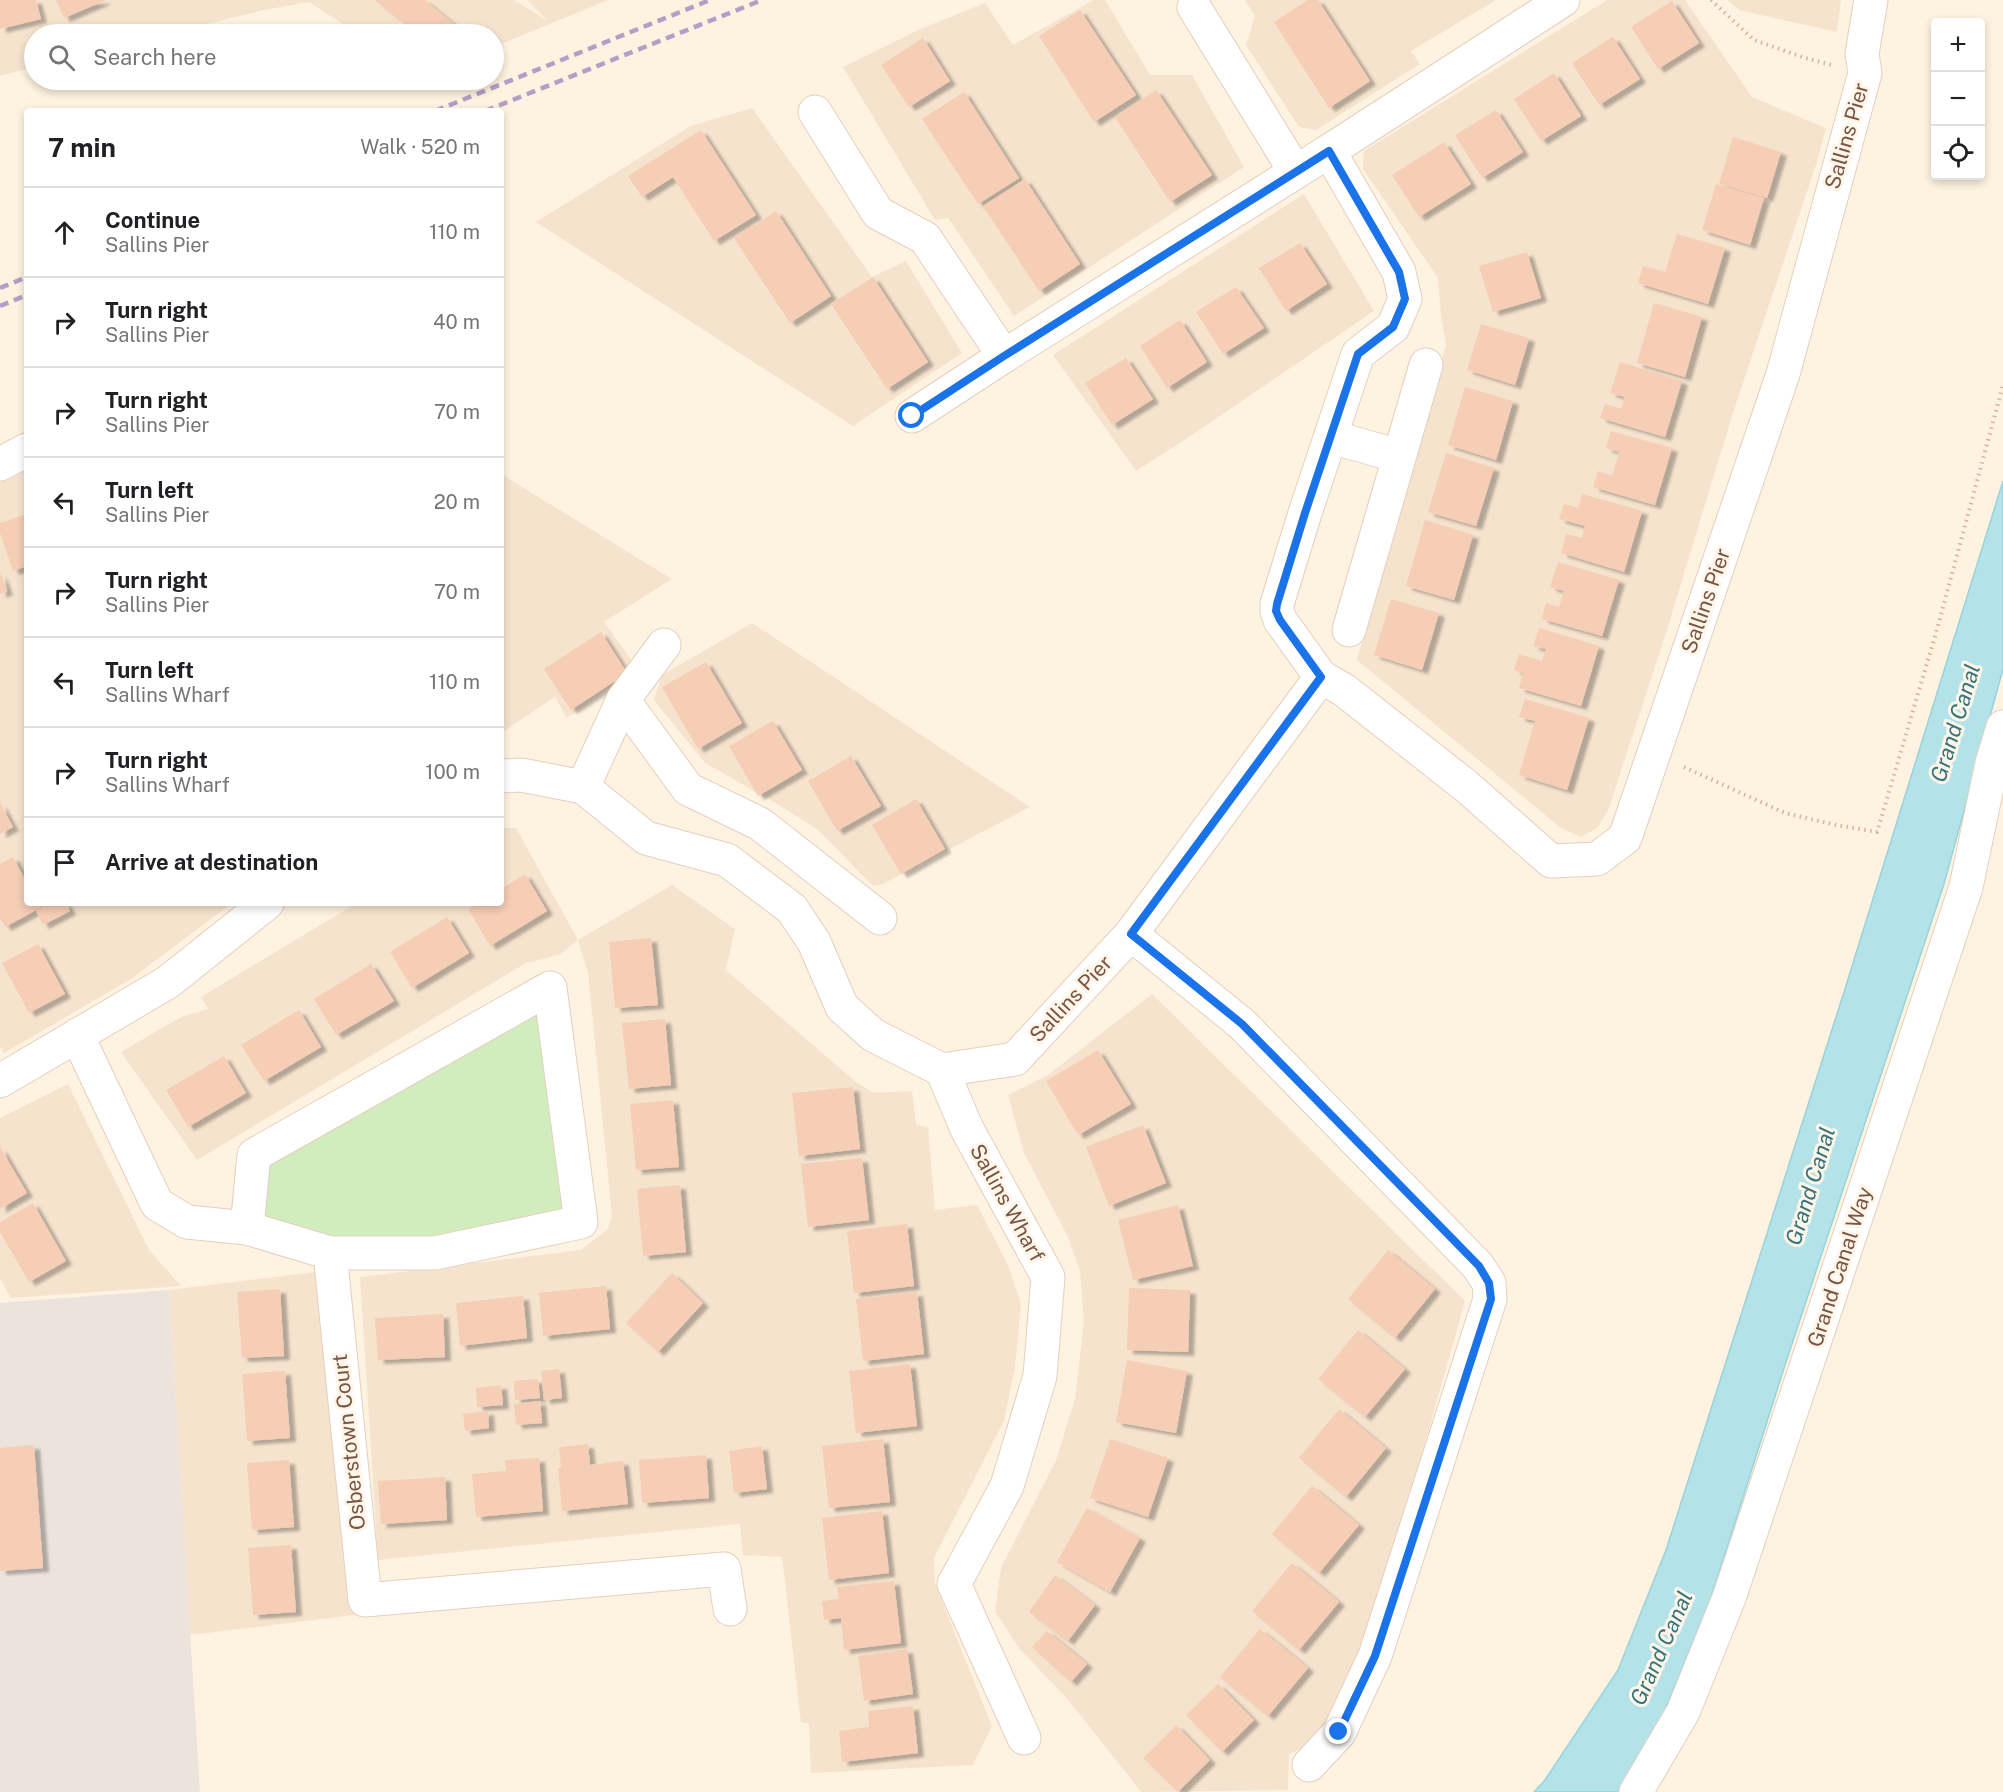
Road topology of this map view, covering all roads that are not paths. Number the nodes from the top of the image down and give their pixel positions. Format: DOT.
graph roads {
  1 [pos="1563,0"];
  2 [pos="1871,0"];
  3 [pos="1194,7"];
  4 [pos="815,112"];
  5 [pos="1329,151"];
  6 [pos="1295,171"];
  7 [pos="1004,356"];
  8 [pos="1426,365"];
  9 [pos="912,416"];
  10 [pos="1331,437"];
  11 [pos="24,452"];
  12 [pos="1399,456"];
  13 [pos="0,464"];
  14 [pos="1349,630"];
  15 [pos="664,645"];
  16 [pos="1321,677"];
  17 [pos="623,700"];
  18 [pos="2003,727"];
  19 [pos="504,776"];
  20 [pos="582,787"];
  21 [pos="263,906"];
  22 [pos="880,918"];
  23 [pos="1131,934"];
  24 [pos="77,1035"];
  25 [pos="942,1070"];
  26 [pos="0,1080"];
  27 [pos="247,1228"];
  28 [pos="330,1253"];
  29 [pos="730,1609"];
  30 [pos="1023,1738"];
  31 [pos="1309,1765"];
  32 [pos="1636,1792"];
  1 -- 5 [label="street"];
  2 -- 16 [label="street, Sallins Pier"];
  3 -- 6 [label="street"];
  4 -- 7 [label="street"];
  5 -- 6 [label="street"];
  5 -- 10 [label="street, Sallins Pier"];
  6 -- 7 [label="street"];
  7 -- 9 [label="street"];
  8 -- 12 [label="street"];
  10 -- 12 [label="street"];
  10 -- 16 [label="street, Sallins Pier"];
  11 -- 13 [label="street"];
  12 -- 14 [label="street"];
  15 -- 17 [label="street"];
  16 -- 23 [label="street, Sallins Pier"];
  17 -- 20 [label="street"];
  17 -- 22 [label="street"];
  18 -- 32 [label="street, Grand Canal Way"];
  19 -- 20 [label="street"];
  20 -- 25 [label="street"];
  21 -- 24 [label="street"];
  23 -- 25 [label="street, Sallins Pier"];
  23 -- 31 [label="street"];
  24 -- 26 [label="street"];
  24 -- 27 [label="street"];
  25 -- 30 [label="street, Sallins Wharf"];
  27 -- 28 [label="street"];
  27 -- 28 [label="street"];
  28 -- 29 [label="street, Osberstown Court"];
}
